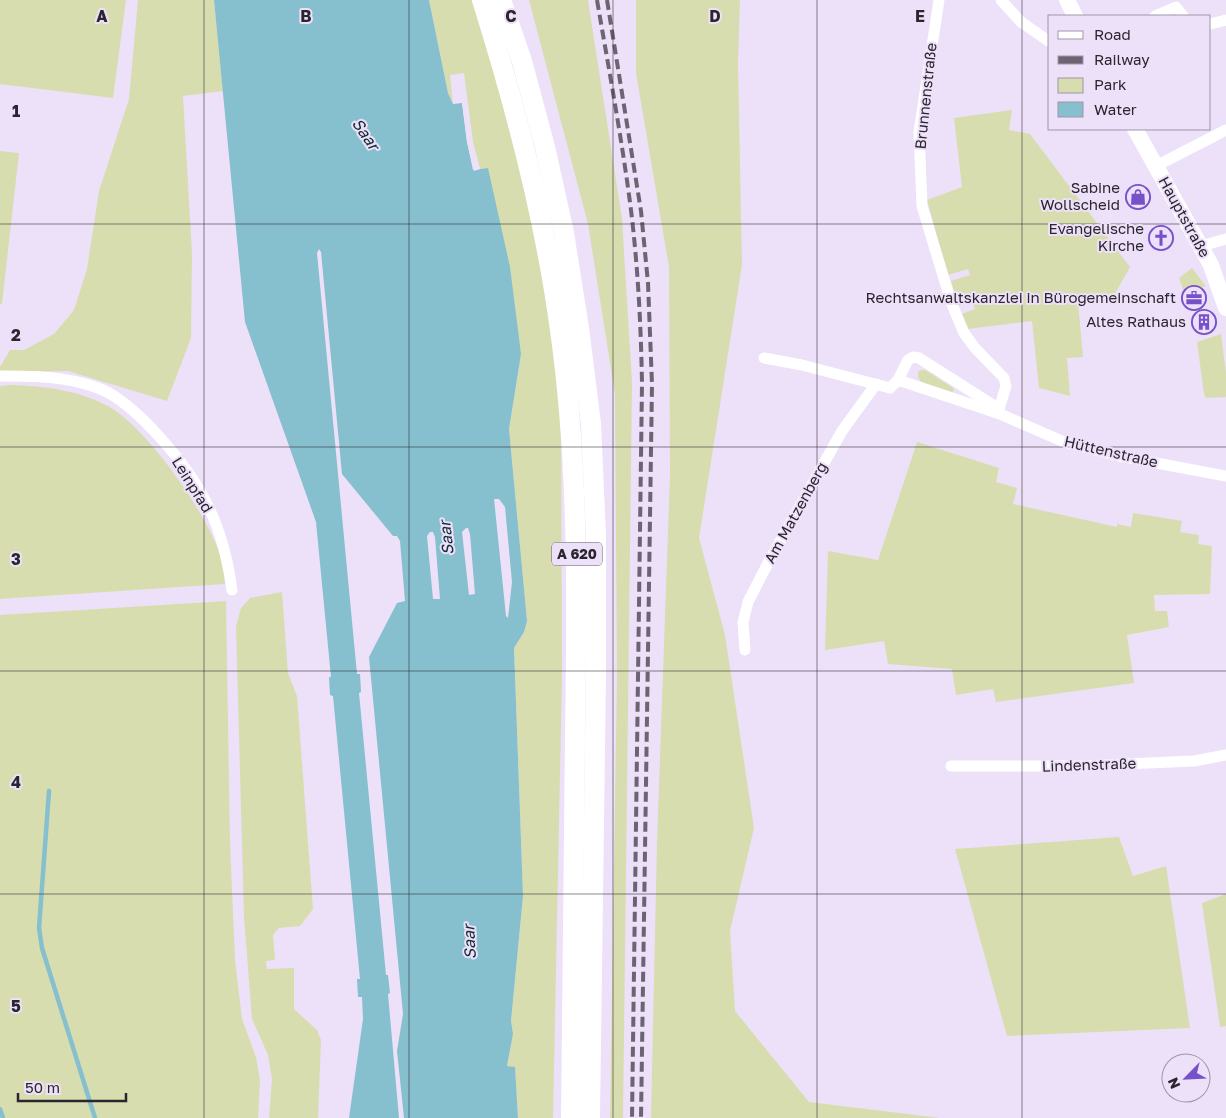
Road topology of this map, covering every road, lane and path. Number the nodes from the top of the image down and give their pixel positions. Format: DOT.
graph roads {
  1 [pos="482,0"];
  2 [pos="501,0"];
  3 [pos="939,0"];
  4 [pos="1001,0"];
  5 [pos="1067,0"];
  6 [pos="1074,15"];
  7 [pos="1157,15"];
  8 [pos="1182,15"];
  9 [pos="1226,20"];
  10 [pos="1211,24"];
  11 [pos="1048,41"];
  12 [pos="1136,130"];
  13 [pos="1226,130"];
  14 [pos="1156,166"];
  15 [pos="1226,239"];
  16 [pos="1201,246"];
  17 [pos="1226,308"];
  18 [pos="764,358"];
  19 [pos="0,376"];
  20 [pos="898,380"];
  21 [pos="876,384"];
  22 [pos="1000,412"];
  23 [pos="1226,476"];
  24 [pos="232,590"];
  25 [pos="745,650"];
  26 [pos="1226,756"];
  27 [pos="951,766"];
  28 [pos="571,1118"];
  29 [pos="590,1118"];
  1 -- 28 [label="highway, A 620"];
  2 -- 29 [label="highway, A 620"];
  3 -- 22 [label="street, Brunnenstraße"];
  4 -- 11 [label="street"];
  5 -- 6 [label="main road"];
  7 -- 8 [label="street"];
  9 -- 10 [label="street"];
  12 -- 14 [label="main road, Hauptstraße"];
  13 -- 14 [label="street"];
  14 -- 16 [label="main road, Hauptstraße"];
  15 -- 16 [label="street"];
  16 -- 17 [label="main road, Hauptstraße"];
  18 -- 21 [label="street, Hüttenstraße"];
  19 -- 24 [label="street, Leinpfad"];
  20 -- 21 [label="street, Hüttenstraße"];
  20 -- 22 [label="street, Hüttenstraße"];
  20 -- 22 [label="street, Hüttenstraße"];
  21 -- 25 [label="street, Am Matzenberg"];
  22 -- 23 [label="street, Hüttenstraße"];
  26 -- 27 [label="street, Lindenstraße"];
}
